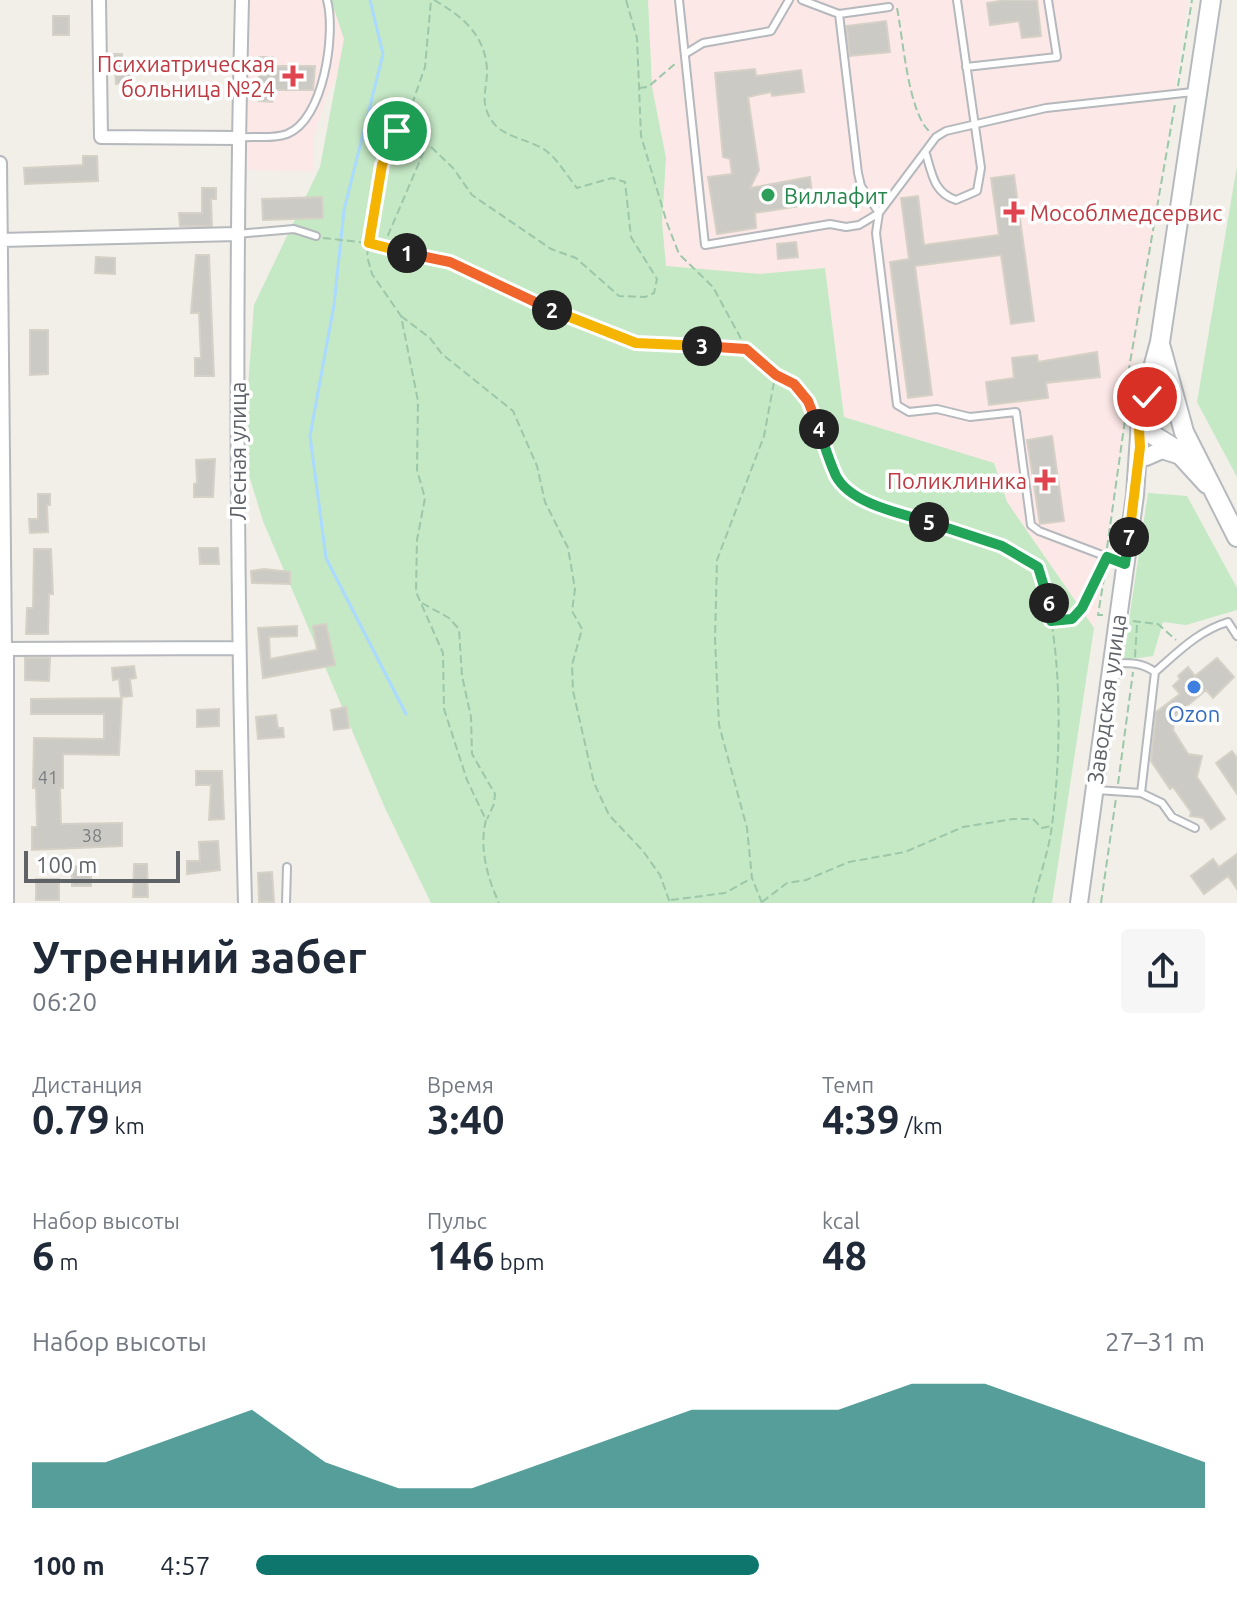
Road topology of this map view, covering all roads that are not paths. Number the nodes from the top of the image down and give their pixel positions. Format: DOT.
graph roads {
  1 [pos="99,0"];
  2 [pos="242,0"];
  3 [pos="327,0"];
  4 [pos="679,0"];
  5 [pos="789,0"];
  6 [pos="802,0"];
  7 [pos="957,0"];
  8 [pos="1048,0"];
  9 [pos="1211,0"];
  10 [pos="889,7"];
  11 [pos="839,14"];
  12 [pos="685,54"];
  13 [pos="966,67"];
  14 [pos="1197,92"];
  15 [pos="974,123"];
  16 [pos="238,138"];
  17 [pos="926,154"];
  18 [pos="0,163"];
  19 [pos="0,172"];
  20 [pos="879,213"];
  21 [pos="236,234"];
  22 [pos="316,236"];
  23 [pos="1,240"];
  24 [pos="1160,342"];
  25 [pos="1,375"];
  26 [pos="1177,409"];
  27 [pos="1133,410"];
  28 [pos="1158,436"];
  29 [pos="1146,457"];
  30 [pos="1187,458"];
  31 [pos="1207,484"];
  32 [pos="1135,495"];
  33 [pos="1237,537"];
  34 [pos="1125,564"];
  35 [pos="1237,636"];
  36 [pos="239,648"];
  37 [pos="2,649"];
  38 [pos="1110,663"];
  39 [pos="1155,672"];
  40 [pos="1094,790"];
  41 [pos="1141,793"];
  42 [pos="1195,828"];
  43 [pos="287,867"];
  44 [pos="5,903"];
  45 [pos="245,903"];
  46 [pos="286,903"];
  47 [pos="1079,903"];
  1 -- 16 [label="street"];
  2 -- 16 [label="street, Лесная улица"];
  3 -- 16 [label="lane"];
  4 -- 12 [label="lane"];
  5 -- 12 [label="lane"];
  6 -- 11 [label="lane"];
  7 -- 13 [label="lane"];
  8 -- 13 [label="lane"];
  9 -- 14 [label="main road"];
  10 -- 11 [label="lane"];
  11 -- 20 [label="lane"];
  12 -- 20 [label="lane"];
  13 -- 15 [label="lane"];
  14 -- 15 [label="lane"];
  14 -- 24 [label="main road"];
  15 -- 17 [label="lane"];
  15 -- 17 [label="lane"];
  16 -- 21 [label="street, Лесная улица"];
  17 -- 20 [label="lane"];
  18 -- 19 [label="street"];
  19 -- 23 [label="street"];
  20 -- 34 [label="lane"];
  21 -- 22 [label="lane"];
  21 -- 23 [label="street"];
  21 -- 36 [label="street, Лесная улица"];
  23 -- 25 [label="street"];
  24 -- 26 [label="main road"];
  24 -- 27 [label="main road"];
  25 -- 37 [label="street"];
  26 -- 27 [label="main road"];
  26 -- 28 [label="main road"];
  26 -- 31 [label="main road"];
  27 -- 28 [label="main road"];
  27 -- 32 [label="street"];
  28 -- 29 [label="street"];
  28 -- 30 [label="main road"];
  29 -- 30 [label="street"];
  29 -- 32 [label="street"];
  30 -- 31 [label="main road"];
  31 -- 33 [label="main road"];
  32 -- 34 [label="street, Заводская улица"];
  34 -- 38 [label="street, Заводская улица"];
  35 -- 39 [label="lane"];
  36 -- 37 [label="street"];
  36 -- 45 [label="street, Лесная улица"];
  37 -- 44 [label="street"];
  38 -- 39 [label="lane"];
  38 -- 40 [label="street, Заводская улица"];
  39 -- 41 [label="lane"];
  40 -- 41 [label="lane"];
  40 -- 47 [label="street, Заводская улица"];
  41 -- 42 [label="lane"];
  43 -- 46 [label="lane"];
}
